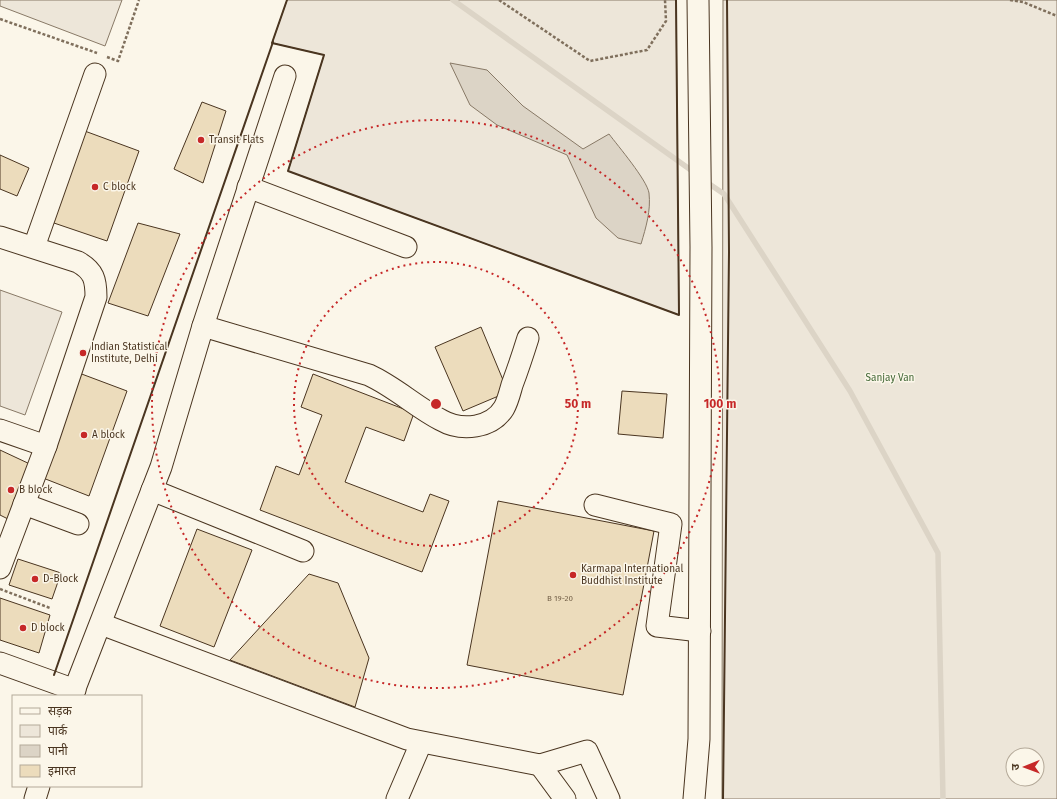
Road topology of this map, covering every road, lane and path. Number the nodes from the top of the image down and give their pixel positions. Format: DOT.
graph roads {
  1 [pos="139,0"];
  2 [pos="499,0"];
  3 [pos="665,0"];
  4 [pos="698,0"];
  5 [pos="1010,0"];
  6 [pos="1057,16"];
  7 [pos="0,19"];
  8 [pos="95,74"];
  9 [pos="285,76"];
  10 [pos="248,187"];
  11 [pos="0,237"];
  12 [pos="406,247"];
  13 [pos="34,248"];
  14 [pos="203,326"];
  15 [pos="528,338"];
  16 [pos="0,430"];
  17 [pos="46,446"];
  18 [pos="152,490"];
  19 [pos="24,504"];
  20 [pos="595,506"];
  21 [pos="78,524"];
  22 [pos="303,551"];
  23 [pos="0,568"];
  24 [pos="0,589"];
  25 [pos="50,608"];
  26 [pos="101,624"];
  27 [pos="700,631"];
  28 [pos="0,663"];
  29 [pos="73,693"];
  30 [pos="421,743"];
  31 [pos="540,765"];
  32 [pos="39,787"];
  33 [pos="35,799"];
  34 [pos="397,799"];
  35 [pos="566,799"];
  36 [pos="609,799"];
  37 [pos="694,799"];
  1 -- 7 [label="path"];
  2 -- 3 [label="path"];
  4 -- 27 [label="street"];
  5 -- 6 [label="path"];
  8 -- 13 [label="street"];
  9 -- 10 [label="street"];
  10 -- 12 [label="street"];
  10 -- 14 [label="street"];
  11 -- 13 [label="street"];
  13 -- 17 [label="street"];
  14 -- 15 [label="street"];
  14 -- 18 [label="street"];
  16 -- 17 [label="street"];
  17 -- 19 [label="street"];
  18 -- 22 [label="street"];
  18 -- 26 [label="street"];
  19 -- 21 [label="street"];
  19 -- 23 [label="street"];
  20 -- 27 [label="street"];
  24 -- 25 [label="path"];
  26 -- 29 [label="street"];
  26 -- 30 [label="street"];
  27 -- 37 [label="street"];
  28 -- 29 [label="street"];
  30 -- 31 [label="street"];
  30 -- 34 [label="street"];
  31 -- 35 [label="street"];
  31 -- 36 [label="street"];
  32 -- 33 [label="street"];
}
